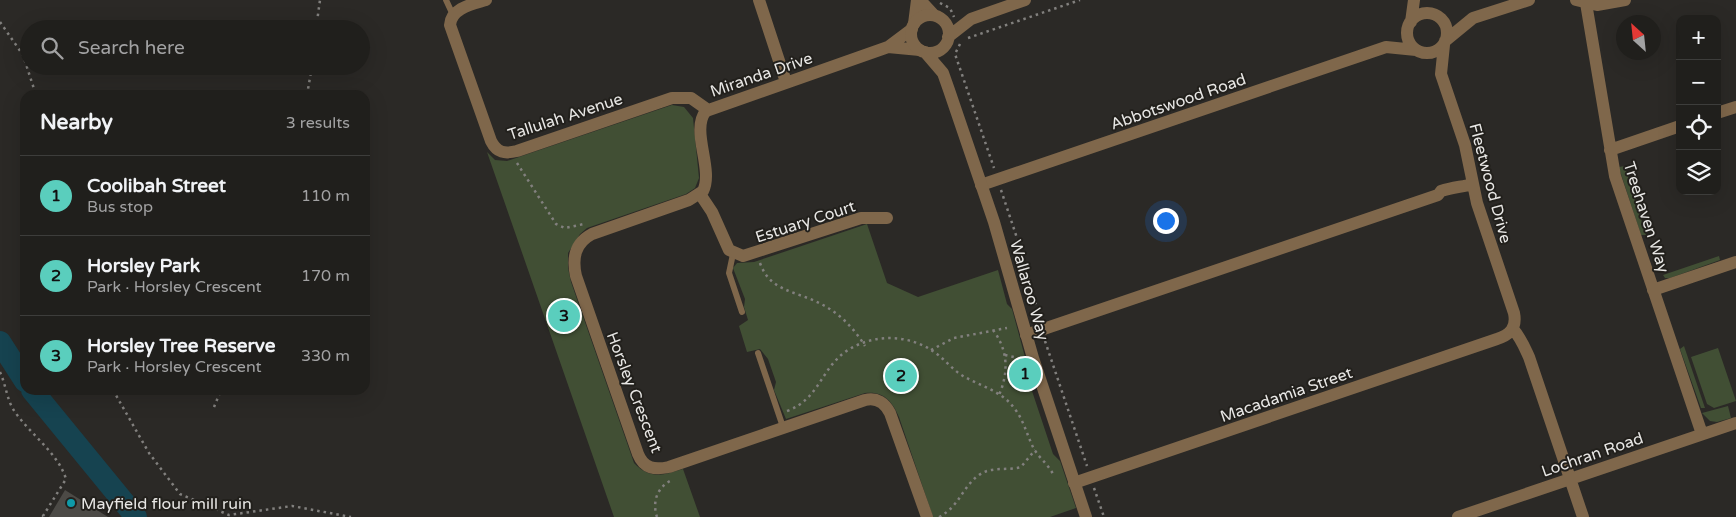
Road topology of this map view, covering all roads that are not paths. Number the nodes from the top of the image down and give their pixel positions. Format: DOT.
graph roads {
  1 [pos="446,0"];
  2 [pos="486,0"];
  3 [pos="759,0"];
  4 [pos="918,0"];
  5 [pos="1025,0"];
  6 [pos="1414,0"];
  7 [pos="1420,0"];
  8 [pos="1530,0"];
  9 [pos="1625,0"];
  10 [pos="1581,1"];
  11 [pos="453,15"];
  12 [pos="936,16"];
  13 [pos="1437,16"];
  14 [pos="971,18"];
  15 [pos="1473,18"];
  16 [pos="1410,23"];
  17 [pos="913,26"];
  18 [pos="946,41"];
  19 [pos="1444,43"];
  20 [pos="1386,47"];
  21 [pos="888,48"];
  22 [pos="923,51"];
  23 [pos="1419,51"];
  24 [pos="943,73"];
  25 [pos="1441,74"];
  26 [pos="786,82"];
  27 [pos="1736,107"];
  28 [pos="1721,112"];
  29 [pos="705,113"];
  30 [pos="1676,127"];
  31 [pos="1610,150"];
  32 [pos="981,185"];
  33 [pos="1467,186"];
  34 [pos="700,194"];
  35 [pos="887,218"];
  36 [pos="733,254"];
  37 [pos="1736,262"];
  38 [pos="1654,290"];
  39 [pos="742,312"];
  40 [pos="1510,332"];
  41 [pos="1026,335"];
  42 [pos="758,353"];
  43 [pos="1736,423"];
  44 [pos="783,427"];
  45 [pos="1702,434"];
  46 [pos="1570,479"];
  47 [pos="1074,483"];
  48 [pos="927,517"];
  49 [pos="1086,517"];
  50 [pos="1458,517"];
  51 [pos="1583,517"];
  1 -- 11 [label="lane, Tallulah Avenue"];
  2 -- 11 [label="street"];
  3 -- 26 [label="street"];
  4 -- 12 [label="street"];
  4 -- 17 [label="street"];
  5 -- 14 [label="street"];
  6 -- 16 [label="street"];
  7 -- 13 [label="street"];
  8 -- 15 [label="street"];
  9 -- 10 [label="street"];
  10 -- 31 [label="street, Treehaven Way"];
  11 -- 29 [label="street, Tallulah Avenue"];
  12 -- 14 [label="street"];
  12 -- 17 [label="street"];
  12 -- 18 [label="street"];
  13 -- 15 [label="street"];
  13 -- 16 [label="street"];
  13 -- 19 [label="street"];
  14 -- 18 [label="street"];
  15 -- 19 [label="street"];
  16 -- 20 [label="street, Abbotswood Road"];
  16 -- 23 [label="street"];
  17 -- 21 [label="street, Miranda Drive"];
  17 -- 22 [label="street"];
  18 -- 22 [label="street"];
  18 -- 24 [label="street, Wallaroo Way"];
  19 -- 23 [label="street"];
  19 -- 25 [label="street, Fleetwood Drive"];
  20 -- 23 [label="street, Abbotswood Road"];
  20 -- 32 [label="street, Abbotswood Road"];
  21 -- 22 [label="street, Miranda Drive"];
  21 -- 26 [label="street, Miranda Drive"];
  22 -- 24 [label="street, Wallaroo Way"];
  23 -- 25 [label="street, Fleetwood Drive"];
  24 -- 32 [label="street, Wallaroo Way"];
  25 -- 33 [label="street, Fleetwood Drive"];
  26 -- 29 [label="street, Miranda Drive"];
  27 -- 28 [label="street"];
  29 -- 34 [label="street, Miranda Drive"];
  30 -- 31 [label="street"];
  31 -- 38 [label="street, Treehaven Way"];
  32 -- 41 [label="street, Wallaroo Way"];
  33 -- 40 [label="street, Fleetwood Drive"];
  33 -- 41 [label="street"];
  34 -- 36 [label="street"];
  34 -- 44 [label="street, Horsley Crescent"];
  35 -- 36 [label="street, Estuary Court"];
  36 -- 39 [label="lane"];
  37 -- 38 [label="street"];
  38 -- 45 [label="street, Treehaven Way"];
  40 -- 46 [label="street, Fleetwood Drive"];
  40 -- 47 [label="street, Macadamia Street"];
  41 -- 47 [label="street, Wallaroo Way"];
  42 -- 44 [label="lane"];
  43 -- 45 [label="street, Lochran Road"];
  44 -- 48 [label="street, Horsley Crescent"];
  45 -- 46 [label="street, Lochran Road"];
  46 -- 50 [label="street, Lochran Road"];
  46 -- 51 [label="street, Fleetwood Drive"];
  47 -- 49 [label="street, Wallaroo Way"];
}
